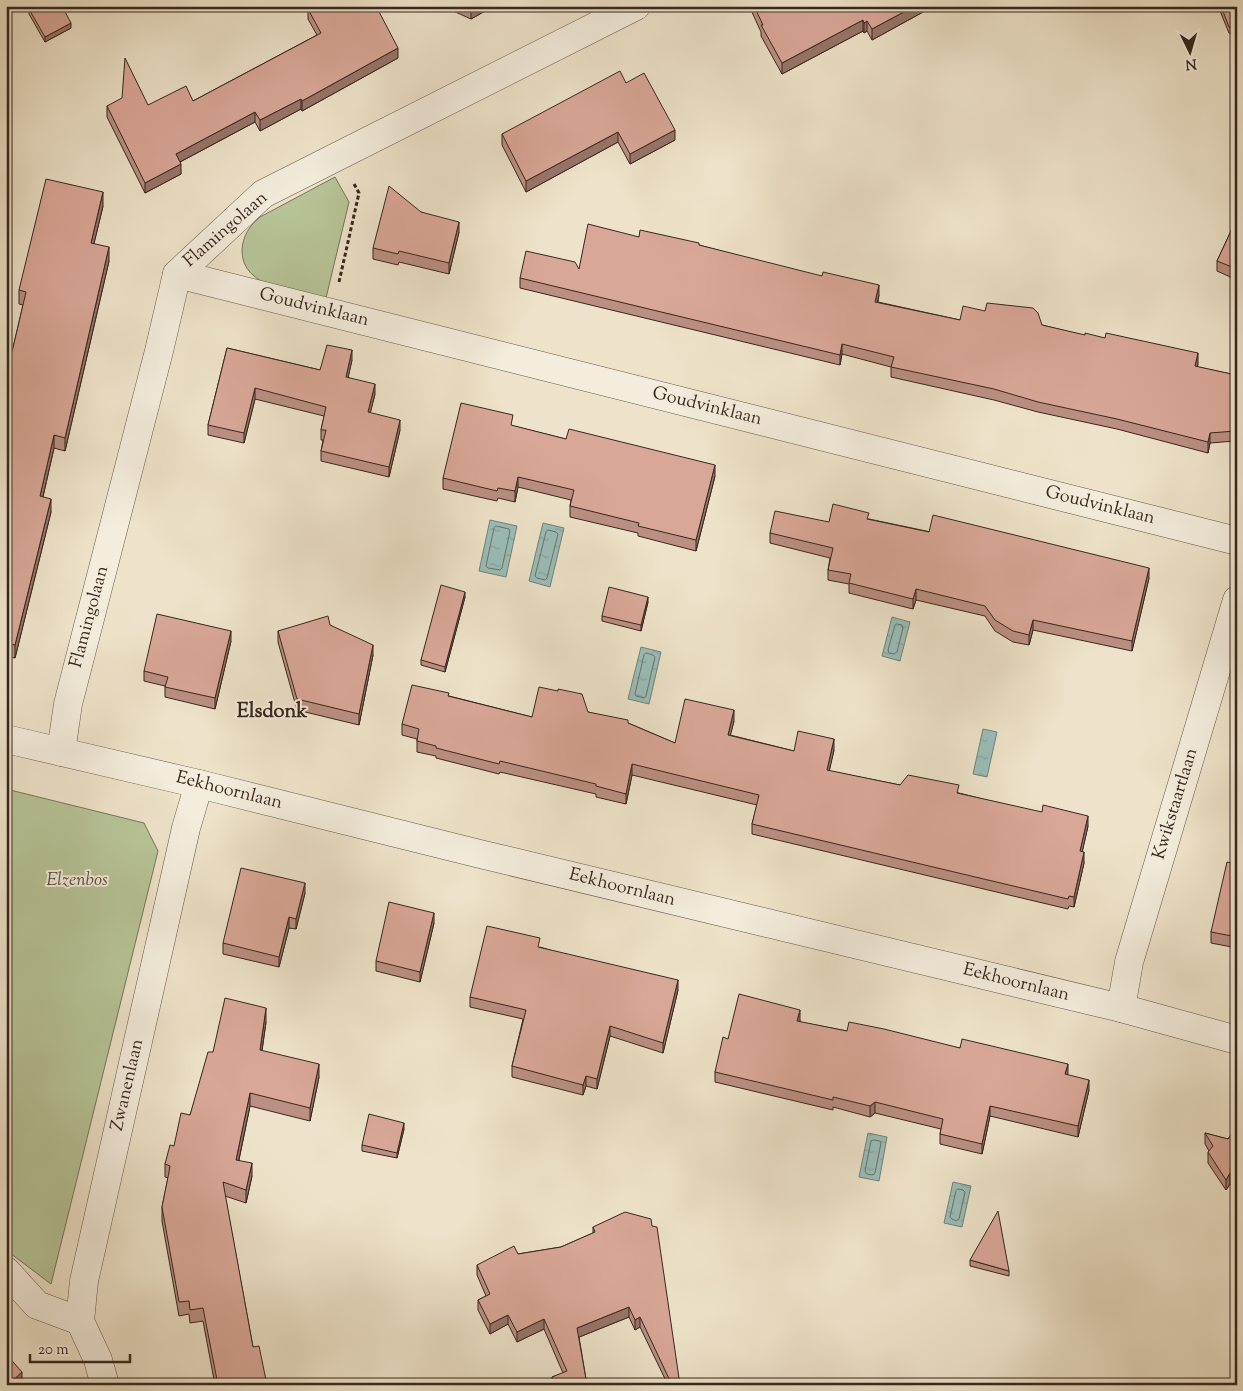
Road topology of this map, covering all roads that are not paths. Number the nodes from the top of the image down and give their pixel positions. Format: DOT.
graph roads {
  1 [pos="636,6"];
  2 [pos="177,274"];
  3 [pos="1237,541"];
  4 [pos="1237,600"];
  5 [pos="6,739"];
  6 [pos="61,752"];
  7 [pos="200,784"];
  8 [pos="1121,1008"];
  9 [pos="1237,1040"];
  10 [pos="6,1271"];
  11 [pos="80,1321"];
  12 [pos="105,1385"];
  1 -- 2 [label="street, Flamingolaan"];
  2 -- 3 [label="street, Goudvinklaan"];
  2 -- 6 [label="street, Flamingolaan"];
  4 -- 8 [label="street, Kwikstaartlaan"];
  5 -- 6 [label="street, Eekhoornlaan"];
  6 -- 7 [label="street, Eekhoornlaan"];
  7 -- 8 [label="street, Eekhoornlaan"];
  7 -- 11 [label="street, Zwanenlaan"];
  8 -- 9 [label="street, Eekhoornlaan"];
  10 -- 11 [label="street"];
  11 -- 12 [label="street"];
}
